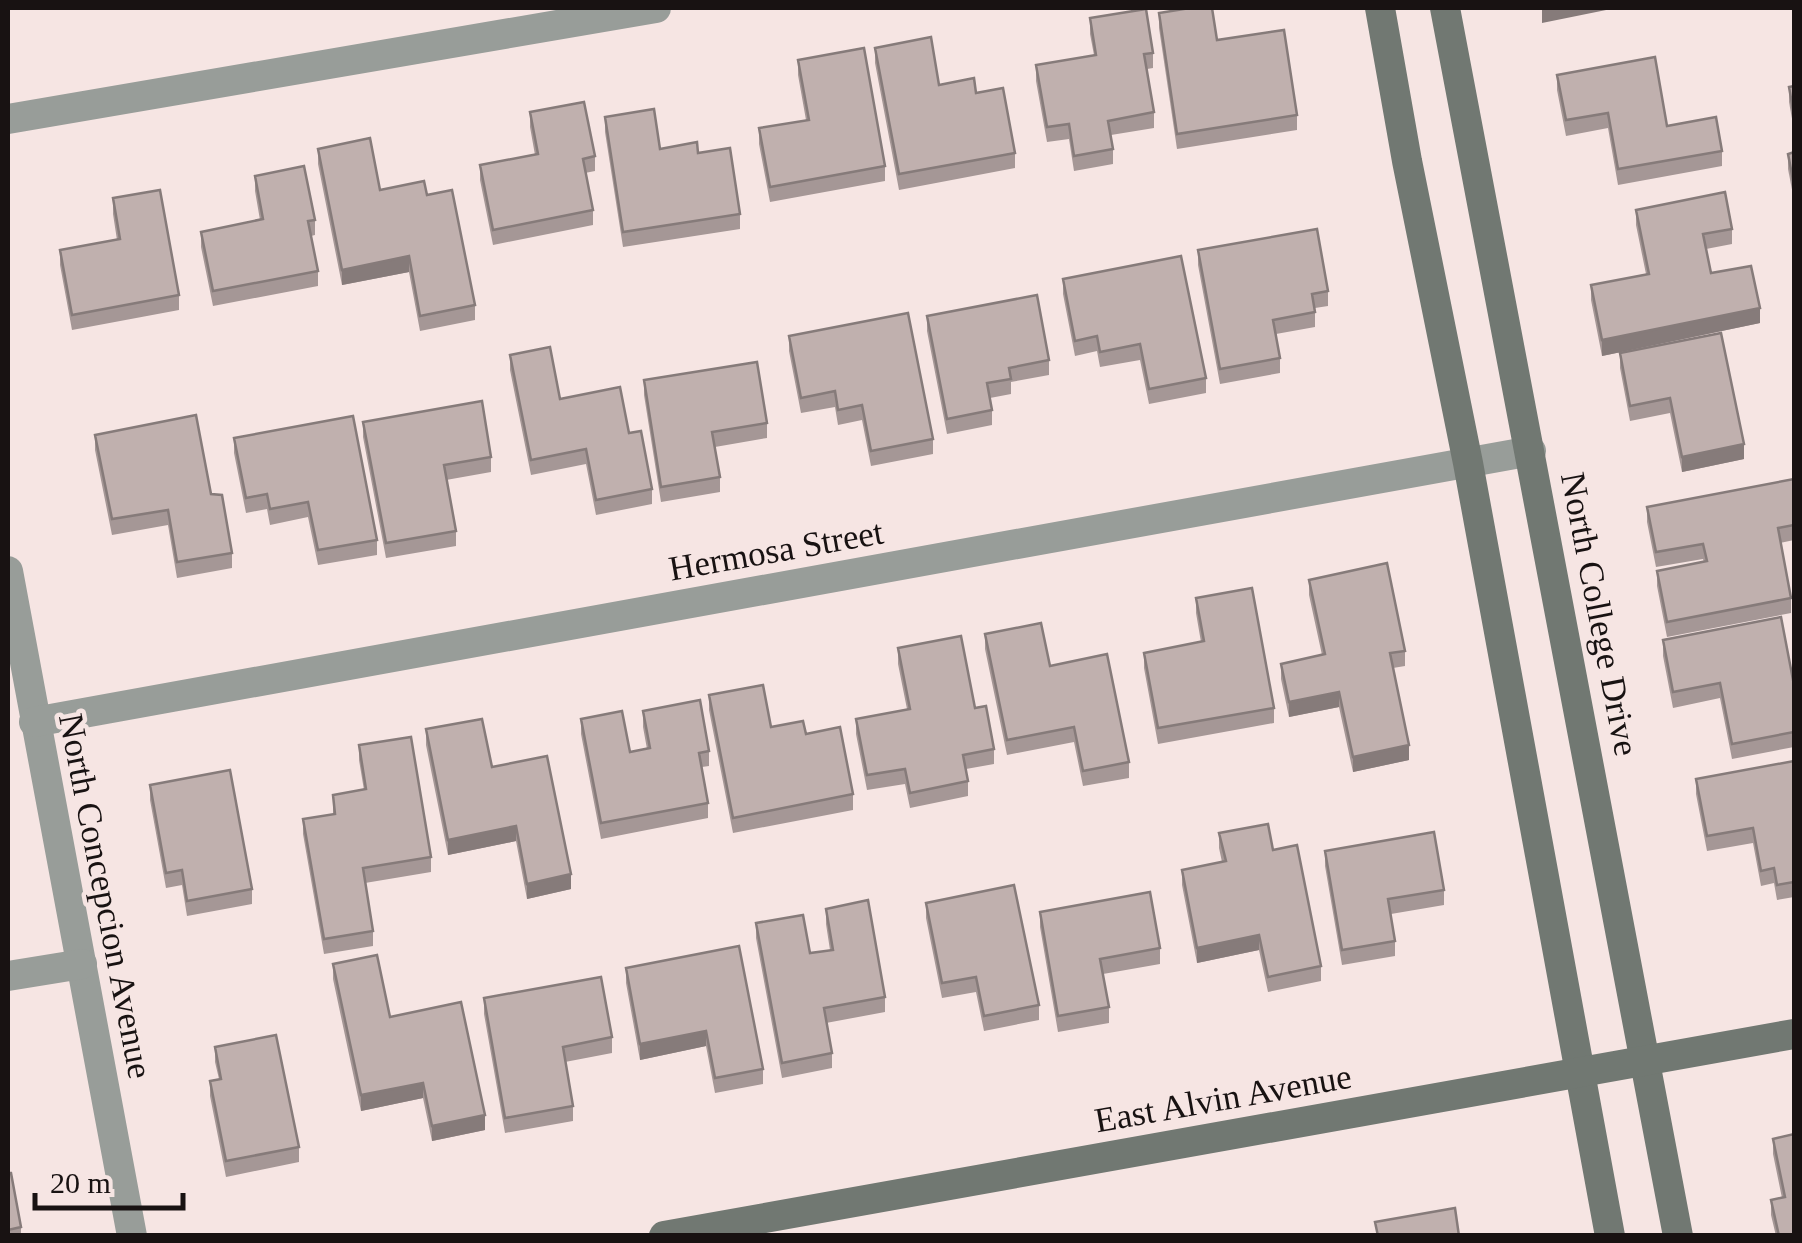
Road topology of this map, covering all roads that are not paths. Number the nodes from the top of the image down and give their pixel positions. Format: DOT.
graph roads {
  1 [pos="656,8"];
  2 [pos="1380,8"];
  3 [pos="1445,8"];
  4 [pos="8,118"];
  5 [pos="1531,451"];
  6 [pos="1468,463"];
  7 [pos="8,571"];
  8 [pos="34,722"];
  9 [pos="82,964"];
  10 [pos="8,976"];
  11 [pos="1794,1034"];
  12 [pos="1646,1060"];
  13 [pos="1581,1072"];
  14 [pos="132,1236"];
  15 [pos="664,1236"];
  16 [pos="1610,1236"];
  17 [pos="1678,1236"];
  1 -- 4 [label="street"];
  2 -- 6 [label="street"];
  3 -- 5 [label="street, North College Drive"];
  5 -- 6 [label="street, Hermosa Street"];
  5 -- 12 [label="street, North College Drive"];
  6 -- 8 [label="street, Hermosa Street"];
  6 -- 13 [label="street"];
  7 -- 8 [label="street, North Concepcion Avenue"];
  8 -- 9 [label="street, North Concepcion Avenue"];
  9 -- 10 [label="street"];
  9 -- 14 [label="street, North Concepcion Avenue"];
  11 -- 12 [label="street, East Alvin Avenue"];
  12 -- 13 [label="street, East Alvin Avenue"];
  12 -- 17 [label="street, North College Drive"];
  13 -- 15 [label="street, East Alvin Avenue"];
  13 -- 16 [label="street"];
}
